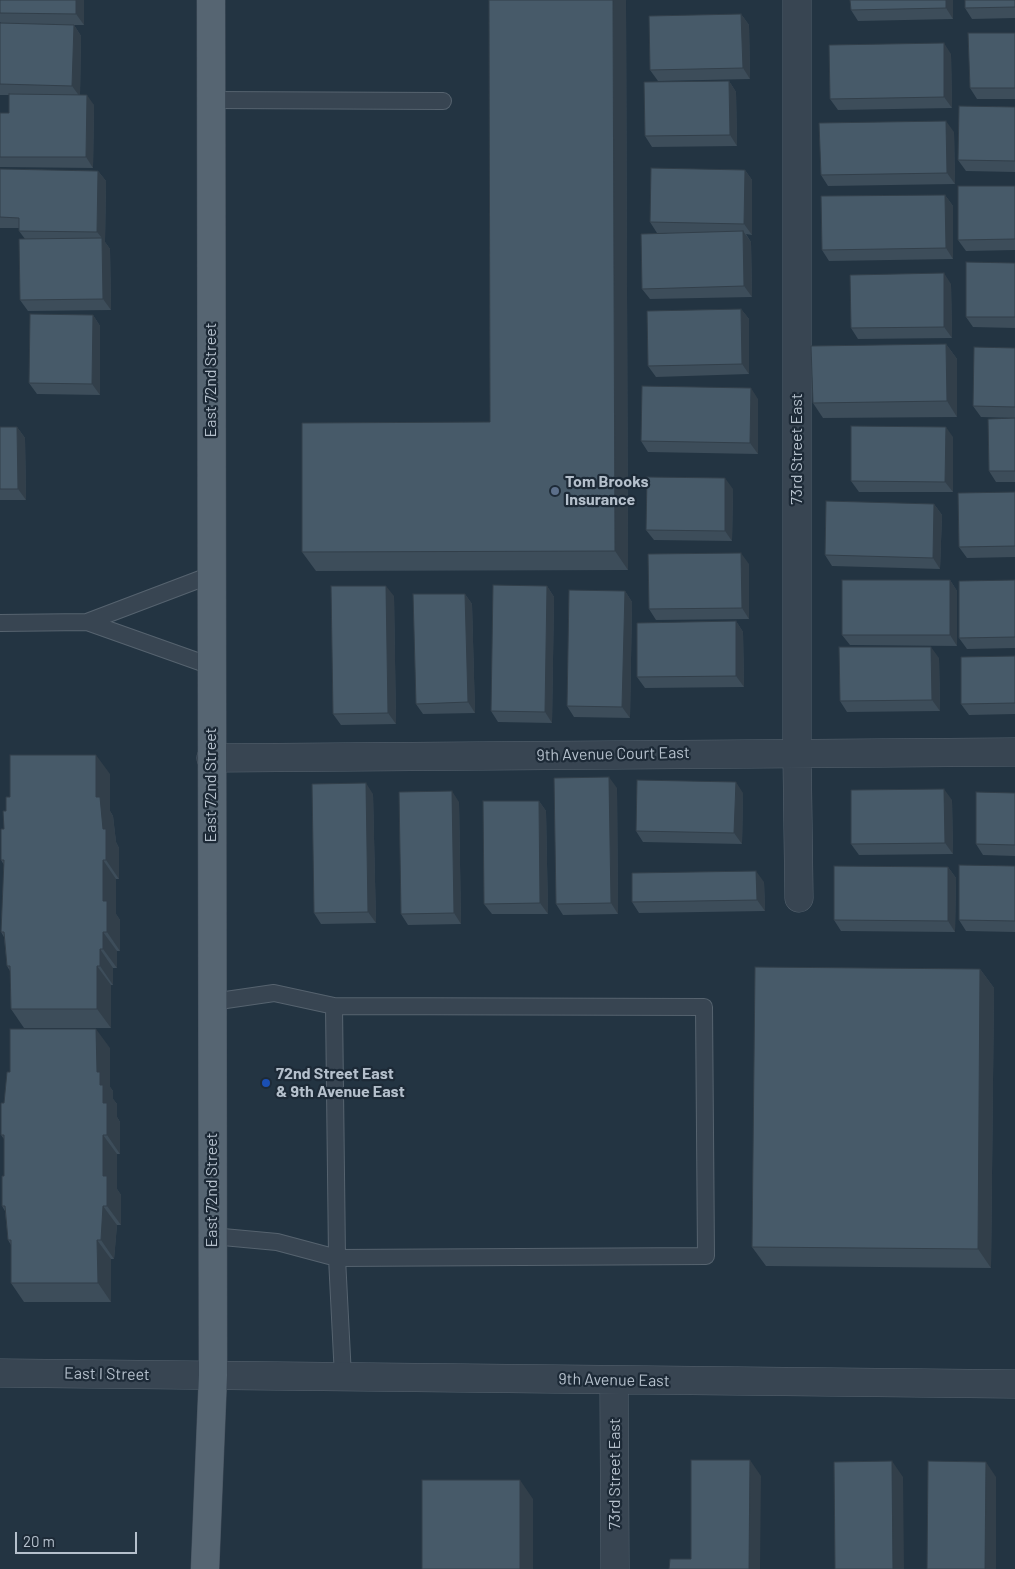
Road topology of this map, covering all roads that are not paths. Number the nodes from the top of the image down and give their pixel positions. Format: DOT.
graph roads {
  1 [pos="211,0"];
  2 [pos="797,0"];
  3 [pos="211,100"];
  4 [pos="443,101"];
  5 [pos="211,575"];
  6 [pos="87,622"];
  7 [pos="0,623"];
  8 [pos="211,666"];
  9 [pos="1015,752"];
  10 [pos="797,753"];
  11 [pos="211,758"];
  12 [pos="799,898"];
  13 [pos="212,1002"];
  14 [pos="334,1006"];
  15 [pos="212,1236"];
  16 [pos="337,1258"];
  17 [pos="0,1373"];
  18 [pos="213,1375"];
  19 [pos="343,1376"];
  20 [pos="614,1380"];
  21 [pos="1015,1384"];
  22 [pos="205,1569"];
  23 [pos="615,1569"];
  1 -- 3 [label="main road, East 72nd Street"];
  2 -- 10 [label="street, 73rd Street East"];
  3 -- 4 [label="lane"];
  3 -- 5 [label="main road, East 72nd Street"];
  5 -- 6 [label="lane"];
  5 -- 8 [label="main road, East 72nd Street"];
  6 -- 7 [label="lane"];
  6 -- 8 [label="lane"];
  8 -- 11 [label="main road, East 72nd Street"];
  9 -- 10 [label="street, 9th Avenue Court East"];
  10 -- 11 [label="street, 9th Avenue Court East"];
  10 -- 12 [label="street, 73rd Street East"];
  11 -- 13 [label="main road, East 72nd Street"];
  13 -- 14 [label="lane"];
  13 -- 15 [label="main road, East 72nd Street"];
  14 -- 16 [label="lane"];
  14 -- 16 [label="lane"];
  15 -- 16 [label="lane"];
  15 -- 18 [label="main road, East 72nd Street"];
  16 -- 19 [label="lane"];
  17 -- 18 [label="street, East I Street"];
  18 -- 19 [label="street, 9th Avenue East"];
  18 -- 22 [label="main road, East 72nd Street"];
  19 -- 20 [label="street, 9th Avenue East"];
  20 -- 21 [label="street, 9th Avenue East"];
  20 -- 23 [label="street, 73rd Street East"];
}
